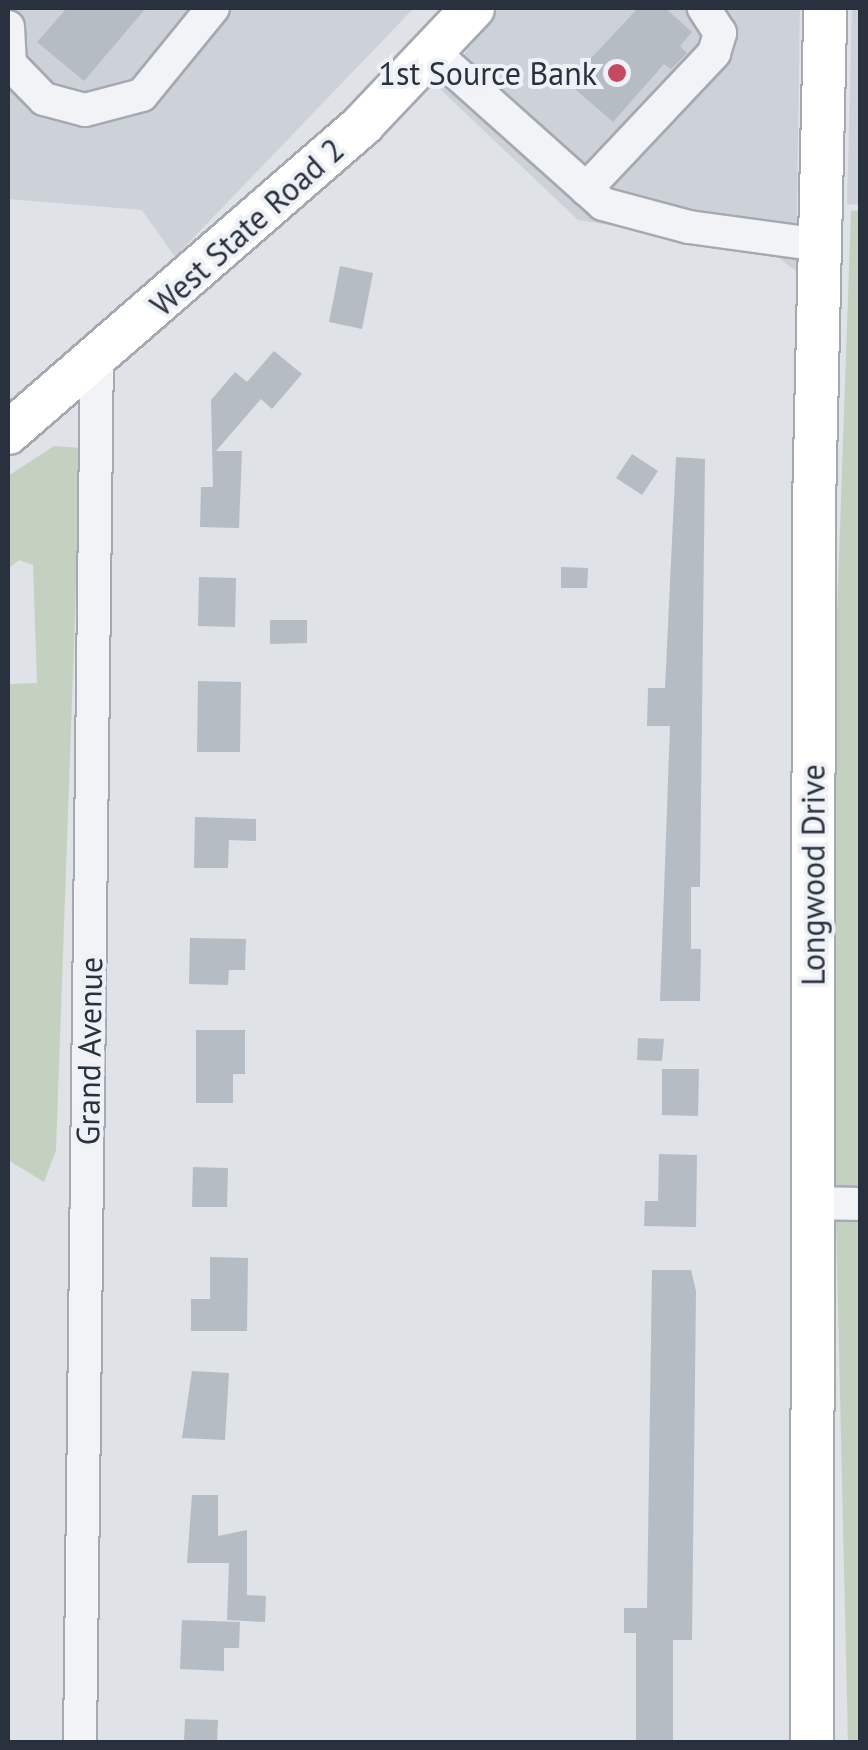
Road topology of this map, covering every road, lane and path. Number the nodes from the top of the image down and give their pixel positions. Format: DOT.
graph roads {
  1 [pos="16,8"];
  2 [pos="213,8"];
  3 [pos="473,8"];
  4 [pos="704,8"];
  5 [pos="825,8"];
  6 [pos="8,18"];
  7 [pos="8,27"];
  8 [pos="432,51"];
  9 [pos="586,188"];
  10 [pos="820,245"];
  11 [pos="97,359"];
  12 [pos="8,433"];
  13 [pos="812,1203"];
  14 [pos="860,1204"];
  15 [pos="80,1742"];
  16 [pos="812,1742"];
  1 -- 6 [label="street"];
  2 -- 7 [label="street"];
  3 -- 8 [label="main road, West State Road 2"];
  4 -- 9 [label="street"];
  5 -- 10 [label="main road, Longwood Drive"];
  8 -- 9 [label="street"];
  8 -- 11 [label="main road, West State Road 2"];
  9 -- 10 [label="street"];
  10 -- 13 [label="main road, Longwood Drive"];
  11 -- 12 [label="main road, West State Road 2"];
  11 -- 15 [label="street, Grand Avenue"];
  13 -- 14 [label="street"];
  13 -- 16 [label="main road, Longwood Drive"];
}
